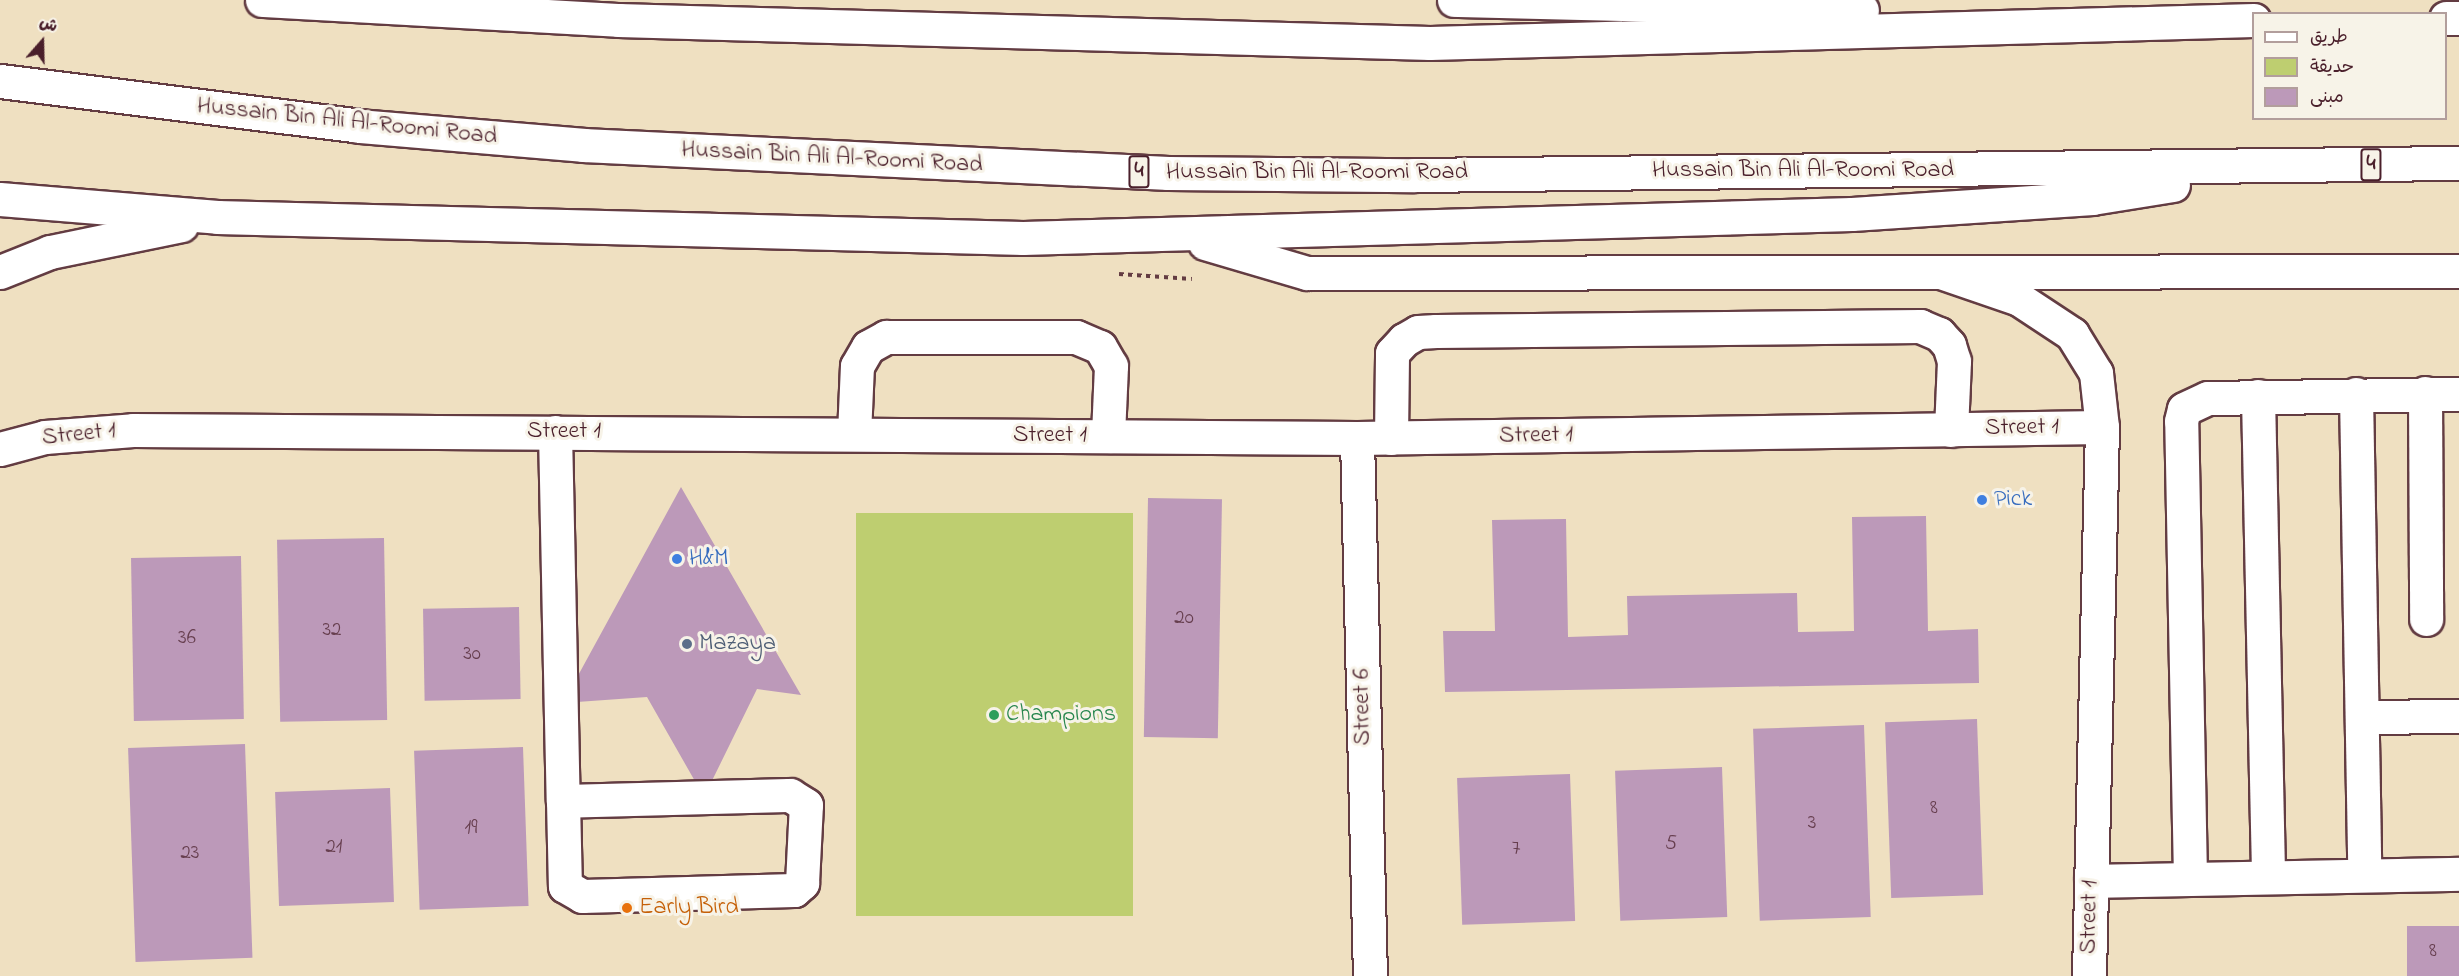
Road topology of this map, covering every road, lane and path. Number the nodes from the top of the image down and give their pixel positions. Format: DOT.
graph roads {
  1 [pos="262,0"];
  2 [pos="1454,0"];
  3 [pos="2252,20"];
  4 [pos="2252,20"];
  5 [pos="0,81"];
  6 [pos="2459,163"];
  7 [pos="2283,167"];
  8 [pos="0,199"];
  9 [pos="217,217"];
  10 [pos="1174,234"];
  11 [pos="2459,271"];
  12 [pos="0,272"];
  13 [pos="1938,272"];
  14 [pos="2425,393"];
  15 [pos="2459,393"];
  16 [pos="2356,394"];
  17 [pos="2258,396"];
  18 [pos="2102,427"];
  19 [pos="1951,430"];
  20 [pos="555,432"];
  21 [pos="854,434"];
  22 [pos="1108,436"];
  23 [pos="1357,438"];
  24 [pos="1391,438"];
  25 [pos="0,449"];
  26 [pos="2426,619"];
  27 [pos="2459,716"];
  28 [pos="2362,717"];
  29 [pos="563,801"];
  30 [pos="2364,873"];
  31 [pos="2459,874"];
  32 [pos="2268,875"];
  33 [pos="2190,878"];
  34 [pos="2091,881"];
  35 [pos="1370,976"];
  36 [pos="2089,976"];
  1 -- 3 [label="main road"];
  2 -- 4 [label="main road"];
  5 -- 7 [label="main road, Hussain Bin Ali Al-Roomi Road / 4"];
  6 -- 7 [label="main road, Hussain Bin Ali Al-Roomi Road / 4"];
  7 -- 10 [label="main road"];
  8 -- 9 [label="main road"];
  9 -- 10 [label="main road"];
  9 -- 12 [label="main road"];
  10 -- 13 [label="main road"];
  11 -- 13 [label="main road"];
  13 -- 18 [label="main road, Street 1"];
  14 -- 15 [label="main road"];
  14 -- 16 [label="main road"];
  14 -- 26 [label="main road"];
  16 -- 17 [label="main road"];
  16 -- 28 [label="main road"];
  17 -- 32 [label="main road"];
  17 -- 33 [label="main road"];
  18 -- 19 [label="main road, Street 1"];
  18 -- 34 [label="main road, Street 1"];
  19 -- 24 [label="main road, Street 1"];
  19 -- 24 [label="main road"];
  20 -- 21 [label="main road, Street 1"];
  20 -- 25 [label="main road, Street 1"];
  20 -- 29 [label="main road"];
  21 -- 22 [label="main road, Street 1"];
  21 -- 22 [label="main road"];
  22 -- 23 [label="main road, Street 1"];
  23 -- 24 [label="main road, Street 1"];
  23 -- 35 [label="main road, Street 6"];
  27 -- 28 [label="main road"];
  28 -- 30 [label="main road"];
  29 -- 29 [label="main road"];
  30 -- 31 [label="main road"];
  30 -- 32 [label="main road"];
  32 -- 33 [label="main road"];
  33 -- 34 [label="main road"];
  34 -- 36 [label="main road, Street 1"];
}
